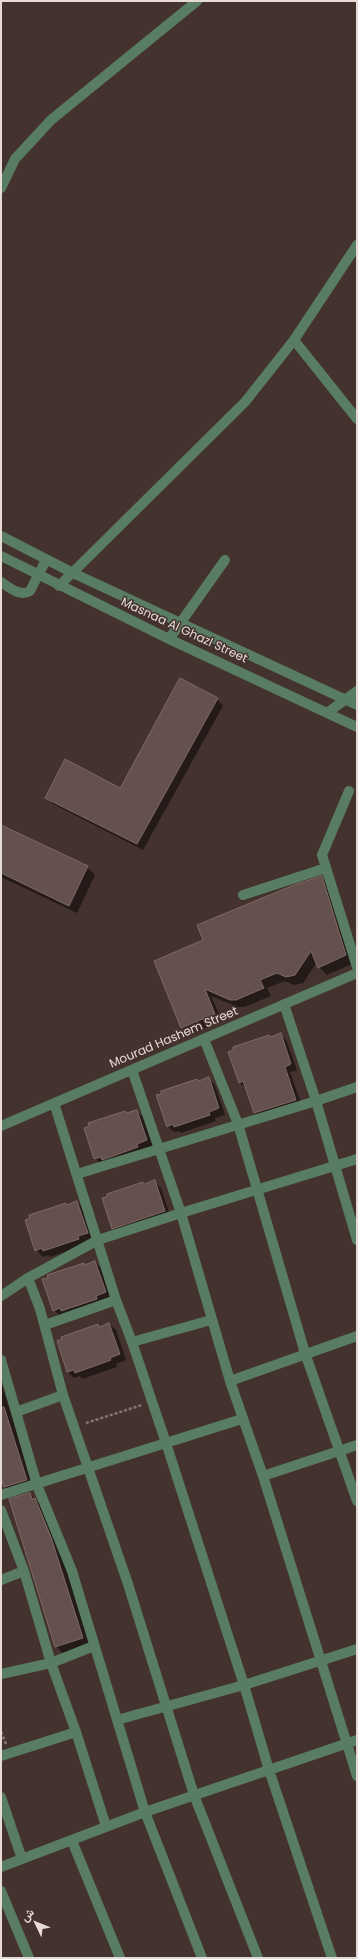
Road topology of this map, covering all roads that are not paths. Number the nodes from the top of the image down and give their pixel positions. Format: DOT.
graph roads {
  1 [pos="196,1"];
  2 [pos="1,188"];
  3 [pos="357,245"];
  4 [pos="294,340"];
  5 [pos="357,419"];
  6 [pos="1,536"];
  7 [pos="1,556"];
  8 [pos="46,560"];
  9 [pos="225,560"];
  10 [pos="73,573"];
  11 [pos="38,575"];
  12 [pos="1,582"];
  13 [pos="59,586"];
  14 [pos="180,623"];
  15 [pos="169,638"];
  16 [pos="357,691"];
  17 [pos="345,700"];
  18 [pos="357,705"];
  19 [pos="327,713"];
  20 [pos="356,725"];
  21 [pos="349,791"];
  22 [pos="326,868"];
  23 [pos="243,895"];
  24 [pos="357,967"];
  25 [pos="357,973"];
  26 [pos="284,1004"];
  27 [pos="204,1039"];
  28 [pos="132,1070"];
  29 [pos="357,1087"];
  30 [pos="316,1101"];
  31 [pos="54,1103"];
  32 [pos="238,1124"];
  33 [pos="1,1126"];
  34 [pos="158,1148"];
  35 [pos="357,1159"];
  36 [pos="335,1166"];
  37 [pos="77,1174"];
  38 [pos="258,1190"];
  39 [pos="181,1213"];
  40 [pos="98,1240"];
  41 [pos="357,1240"];
  42 [pos="28,1278"];
  43 [pos="1,1296"];
  44 [pos="116,1300"];
  45 [pos="211,1320"];
  46 [pos="45,1325"];
  47 [pos="357,1336"];
  48 [pos="132,1342"];
  49 [pos="306,1353"];
  50 [pos="1,1360"];
  51 [pos="230,1381"];
  52 [pos="63,1395"];
  53 [pos="16,1412"];
  54 [pos="242,1418"];
  55 [pos="166,1443"];
  56 [pos="357,1445"];
  57 [pos="341,1450"];
  58 [pos="88,1466"];
  59 [pos="263,1476"];
  60 [pos="37,1485"];
  61 [pos="1,1495"];
  62 [pos="357,1500"];
  63 [pos="1,1510"];
  64 [pos="24,1572"];
  65 [pos="1,1580"];
  66 [pos="94,1646"];
  67 [pos="357,1649"];
  68 [pos="322,1661"];
  69 [pos="51,1663"];
  70 [pos="1,1674"];
  71 [pos="244,1685"];
  72 [pos="165,1706"];
  73 [pos="117,1720"];
  74 [pos="76,1732"];
  75 [pos="357,1740"];
  76 [pos="346,1744"];
  77 [pos="1,1756"];
  78 [pos="268,1770"];
  79 [pos="357,1776"];
  80 [pos="194,1796"];
  81 [pos="1,1797"];
  82 [pos="145,1812"];
  83 [pos="106,1826"];
  84 [pos="72,1841"];
  85 [pos="22,1859"];
  86 [pos="1,1867"];
  87 [pos="1,1891"];
  88 [pos="29,1958"];
  89 [pos="120,1958"];
  90 [pos="202,1958"];
  91 [pos="258,1958"];
  92 [pos="332,1958"];
  1 -- 2 [label="street"];
  3 -- 4 [label="street"];
  4 -- 5 [label="street"];
  4 -- 10 [label="street"];
  6 -- 8 [label="street, Masnaa Al Ghazl Street"];
  7 -- 11 [label="street, Masnaa Al Ghazl Street"];
  8 -- 10 [label="street, Masnaa Al Ghazl Street"];
  8 -- 11 [label="street"];
  9 -- 14 [label="street"];
  10 -- 13 [label="street"];
  10 -- 14 [label="street, Masnaa Al Ghazl Street"];
  11 -- 12 [label="street"];
  11 -- 13 [label="street, Masnaa Al Ghazl Street"];
  13 -- 15 [label="street, Masnaa Al Ghazl Street"];
  14 -- 15 [label="street"];
  14 -- 17 [label="street, Masnaa Al Ghazl Street"];
  15 -- 19 [label="street, Masnaa Al Ghazl Street"];
  16 -- 17 [label="street"];
  17 -- 18 [label="street, Masnaa Al Ghazl Street"];
  17 -- 19 [label="street"];
  19 -- 20 [label="street, Masnaa Al Ghazl Street"];
  21 -- 22 [label="street"];
  22 -- 23 [label="street"];
  22 -- 24 [label="street"];
  25 -- 26 [label="street, Mourad Hashem Street"];
  26 -- 27 [label="street, Mourad Hashem Street"];
  26 -- 30 [label="street"];
  27 -- 28 [label="street, Mourad Hashem Street"];
  27 -- 32 [label="street"];
  28 -- 31 [label="street, Mourad Hashem Street"];
  28 -- 34 [label="street"];
  29 -- 30 [label="street"];
  30 -- 32 [label="street"];
  30 -- 36 [label="street"];
  31 -- 33 [label="street, Mourad Hashem Street"];
  31 -- 37 [label="street"];
  32 -- 34 [label="street"];
  32 -- 38 [label="street"];
  34 -- 37 [label="street"];
  34 -- 39 [label="street"];
  35 -- 36 [label="street"];
  36 -- 38 [label="street"];
  36 -- 41 [label="street"];
  37 -- 40 [label="street"];
  38 -- 39 [label="street"];
  38 -- 49 [label="street"];
  39 -- 40 [label="street"];
  39 -- 45 [label="street"];
  40 -- 42 [label="street"];
  40 -- 44 [label="street"];
  42 -- 43 [label="street"];
  42 -- 46 [label="street"];
  44 -- 46 [label="street"];
  44 -- 48 [label="street"];
  45 -- 48 [label="street"];
  45 -- 51 [label="street"];
  46 -- 52 [label="street"];
  47 -- 49 [label="street"];
  48 -- 55 [label="street"];
  49 -- 51 [label="street"];
  49 -- 57 [label="street"];
  50 -- 53 [label="street"];
  51 -- 54 [label="street"];
  52 -- 53 [label="street"];
  52 -- 58 [label="street"];
  53 -- 60 [label="street"];
  54 -- 55 [label="street"];
  54 -- 59 [label="street"];
  55 -- 58 [label="street"];
  55 -- 71 [label="street"];
  56 -- 57 [label="street"];
  57 -- 59 [label="street"];
  57 -- 62 [label="street"];
  58 -- 60 [label="street"];
  58 -- 72 [label="street"];
  59 -- 68 [label="street"];
  60 -- 61 [label="street"];
  60 -- 66 [label="street"];
  63 -- 64 [label="street"];
  64 -- 65 [label="street"];
  64 -- 69 [label="street"];
  66 -- 69 [label="street"];
  66 -- 73 [label="street"];
  67 -- 68 [label="street"];
  68 -- 71 [label="street"];
  68 -- 76 [label="street"];
  69 -- 70 [label="street"];
  69 -- 74 [label="street"];
  71 -- 72 [label="street"];
  71 -- 78 [label="street"];
  72 -- 73 [label="street"];
  72 -- 80 [label="street"];
  73 -- 82 [label="street"];
  74 -- 77 [label="street"];
  74 -- 83 [label="street"];
  75 -- 76 [label="street"];
  76 -- 78 [label="street"];
  76 -- 79 [label="street"];
  78 -- 80 [label="street"];
  78 -- 92 [label="street"];
  80 -- 82 [label="street"];
  80 -- 91 [label="street"];
  81 -- 85 [label="street"];
  82 -- 83 [label="street"];
  82 -- 90 [label="street"];
  83 -- 84 [label="street"];
  84 -- 85 [label="street"];
  84 -- 89 [label="street"];
  85 -- 86 [label="street"];
  87 -- 88 [label="street"];
}
